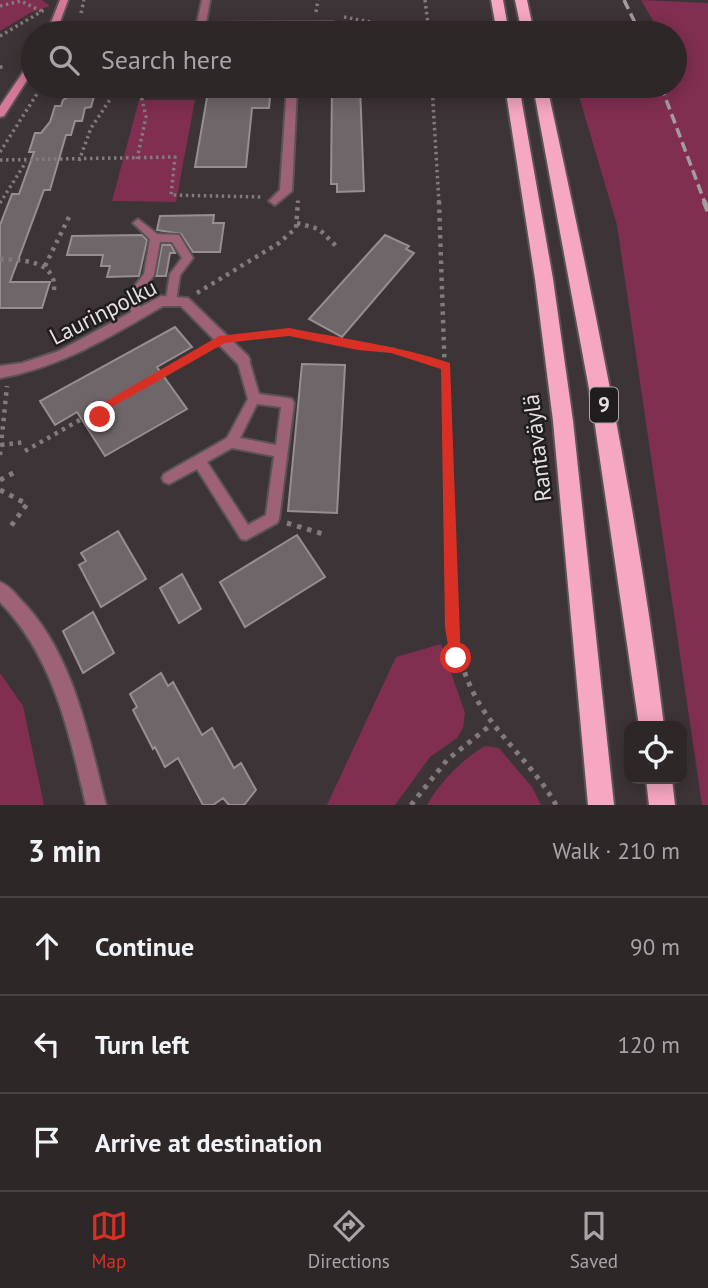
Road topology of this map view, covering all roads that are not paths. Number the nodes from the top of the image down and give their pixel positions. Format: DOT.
graph roads {
  1 [pos="64,0"];
  2 [pos="206,0"];
  3 [pos="497,0"];
  4 [pos="521,0"];
  5 [pos="56,21"];
  6 [pos="202,21"];
  7 [pos="501,21"];
  8 [pos="525,21"];
  9 [pos="21,82"];
  10 [pos="291,98"];
  11 [pos="514,98"];
  12 [pos="542,98"];
  13 [pos="0,114"];
  14 [pos="277,199"];
  15 [pos="138,223"];
  16 [pos="155,238"];
  17 [pos="178,300"];
  18 [pos="140,313"];
  19 [pos="243,359"];
  20 [pos="4,372"];
  21 [pos="254,399"];
  22 [pos="231,443"];
  23 [pos="281,452"];
  24 [pos="199,461"];
  25 [pos="169,478"];
  26 [pos="0,590"];
  27 [pos="651,721"];
  28 [pos="660,784"];
  29 [pos="96,805"];
  30 [pos="601,805"];
  31 [pos="662,805"];
  1 -- 5 [label="main road"];
  2 -- 6 [label="street"];
  3 -- 7 [label="highway"];
  4 -- 8 [label="highway"];
  9 -- 13 [label="main road"];
  10 -- 14 [label="street"];
  11 -- 30 [label="highway, Rantaväylä / 9"];
  12 -- 27 [label="highway, 9"];
  15 -- 16 [label="lane"];
  16 -- 17 [label="lane"];
  16 -- 18 [label="lane"];
  17 -- 18 [label="street, Laurinpolku"];
  17 -- 19 [label="street, Laurinpolku"];
  18 -- 20 [label="street, Laurinpolku"];
  19 -- 21 [label="lane"];
  21 -- 22 [label="lane"];
  21 -- 23 [label="lane"];
  22 -- 23 [label="lane"];
  22 -- 24 [label="lane"];
  23 -- 24 [label="lane"];
  24 -- 25 [label="lane"];
  26 -- 29 [label="street"];
  28 -- 31 [label="highway"];
}
